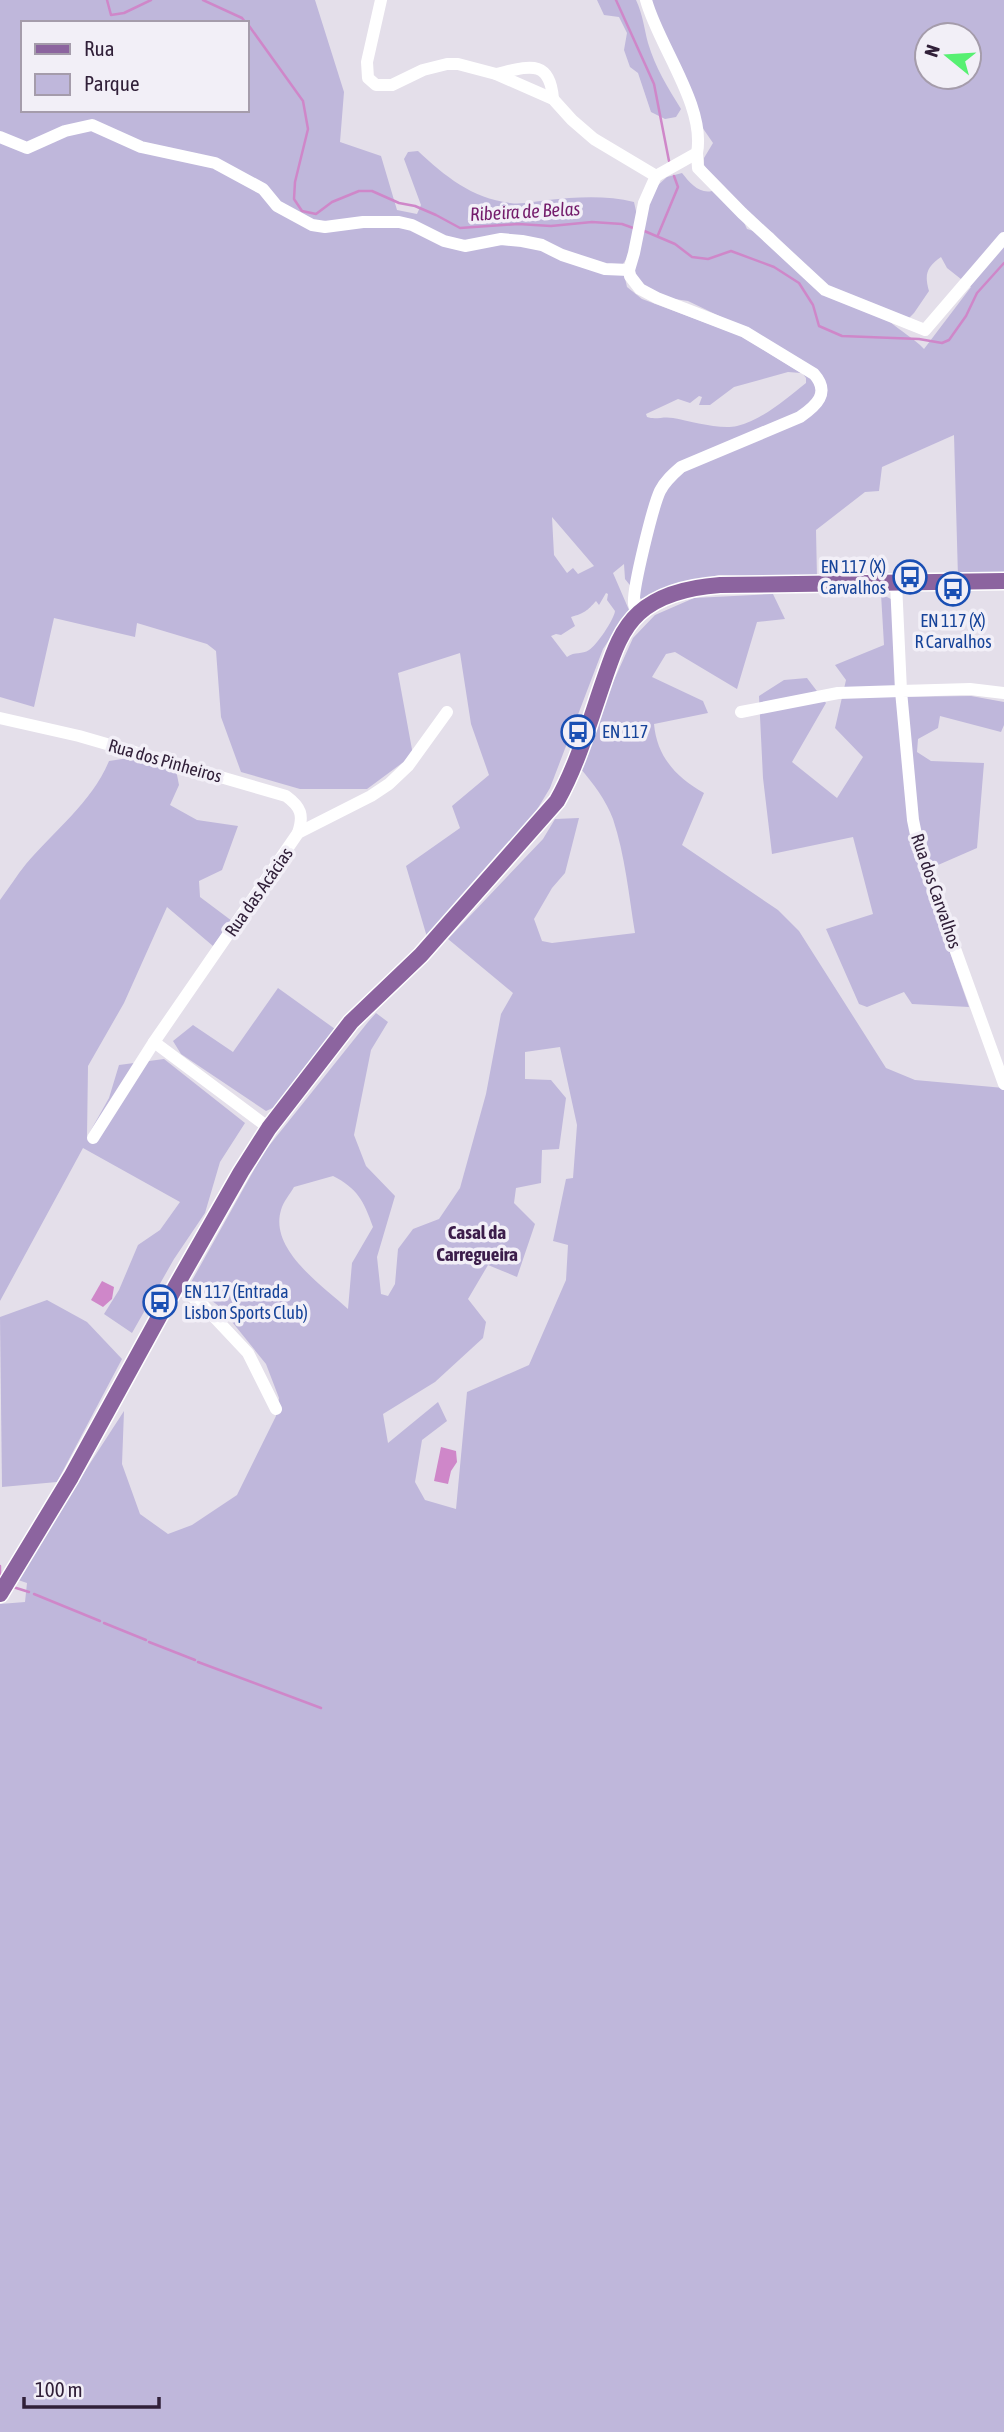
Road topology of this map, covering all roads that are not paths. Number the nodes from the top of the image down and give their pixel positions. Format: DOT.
graph roads {
  1 [pos="381,0"];
  2 [pos="646,0"];
  3 [pos="496,74"];
  4 [pos="554,99"];
  5 [pos="0,137"];
  6 [pos="697,153"];
  7 [pos="656,176"];
  8 [pos="1004,237"];
  9 [pos="629,270"];
  10 [pos="1004,581"];
  11 [pos="896,583"];
  12 [pos="638,614"];
  13 [pos="901,691"];
  14 [pos="1004,693"];
  15 [pos="447,712"];
  16 [pos="741,712"];
  17 [pos="0,718"];
  18 [pos="298,833"];
  19 [pos="154,1042"];
  20 [pos="1004,1084"];
  21 [pos="269,1128"];
  22 [pos="93,1138"];
  23 [pos="176,1286"];
  24 [pos="276,1409"];
  25 [pos="0,1594"];
  1 -- 3 [label="street"];
  2 -- 6 [label="street"];
  3 -- 4 [label="street"];
  3 -- 4 [label="street"];
  4 -- 7 [label="street"];
  5 -- 9 [label="street"];
  6 -- 7 [label="street"];
  6 -- 8 [label="street"];
  7 -- 9 [label="street"];
  9 -- 12 [label="street"];
  10 -- 11 [label="main road"];
  11 -- 12 [label="main road"];
  11 -- 13 [label="street, Rua dos Carvalhos"];
  12 -- 21 [label="main road"];
  13 -- 14 [label="street"];
  13 -- 16 [label="street"];
  13 -- 20 [label="street, Rua dos Carvalhos"];
  15 -- 18 [label="street, Rua das Acácias"];
  17 -- 18 [label="street, Rua dos Pinheiros"];
  18 -- 19 [label="street, Rua das Acácias"];
  19 -- 21 [label="street"];
  19 -- 22 [label="street, Rua das Acácias"];
  21 -- 23 [label="main road"];
  23 -- 24 [label="street"];
  23 -- 25 [label="main road"];
}
